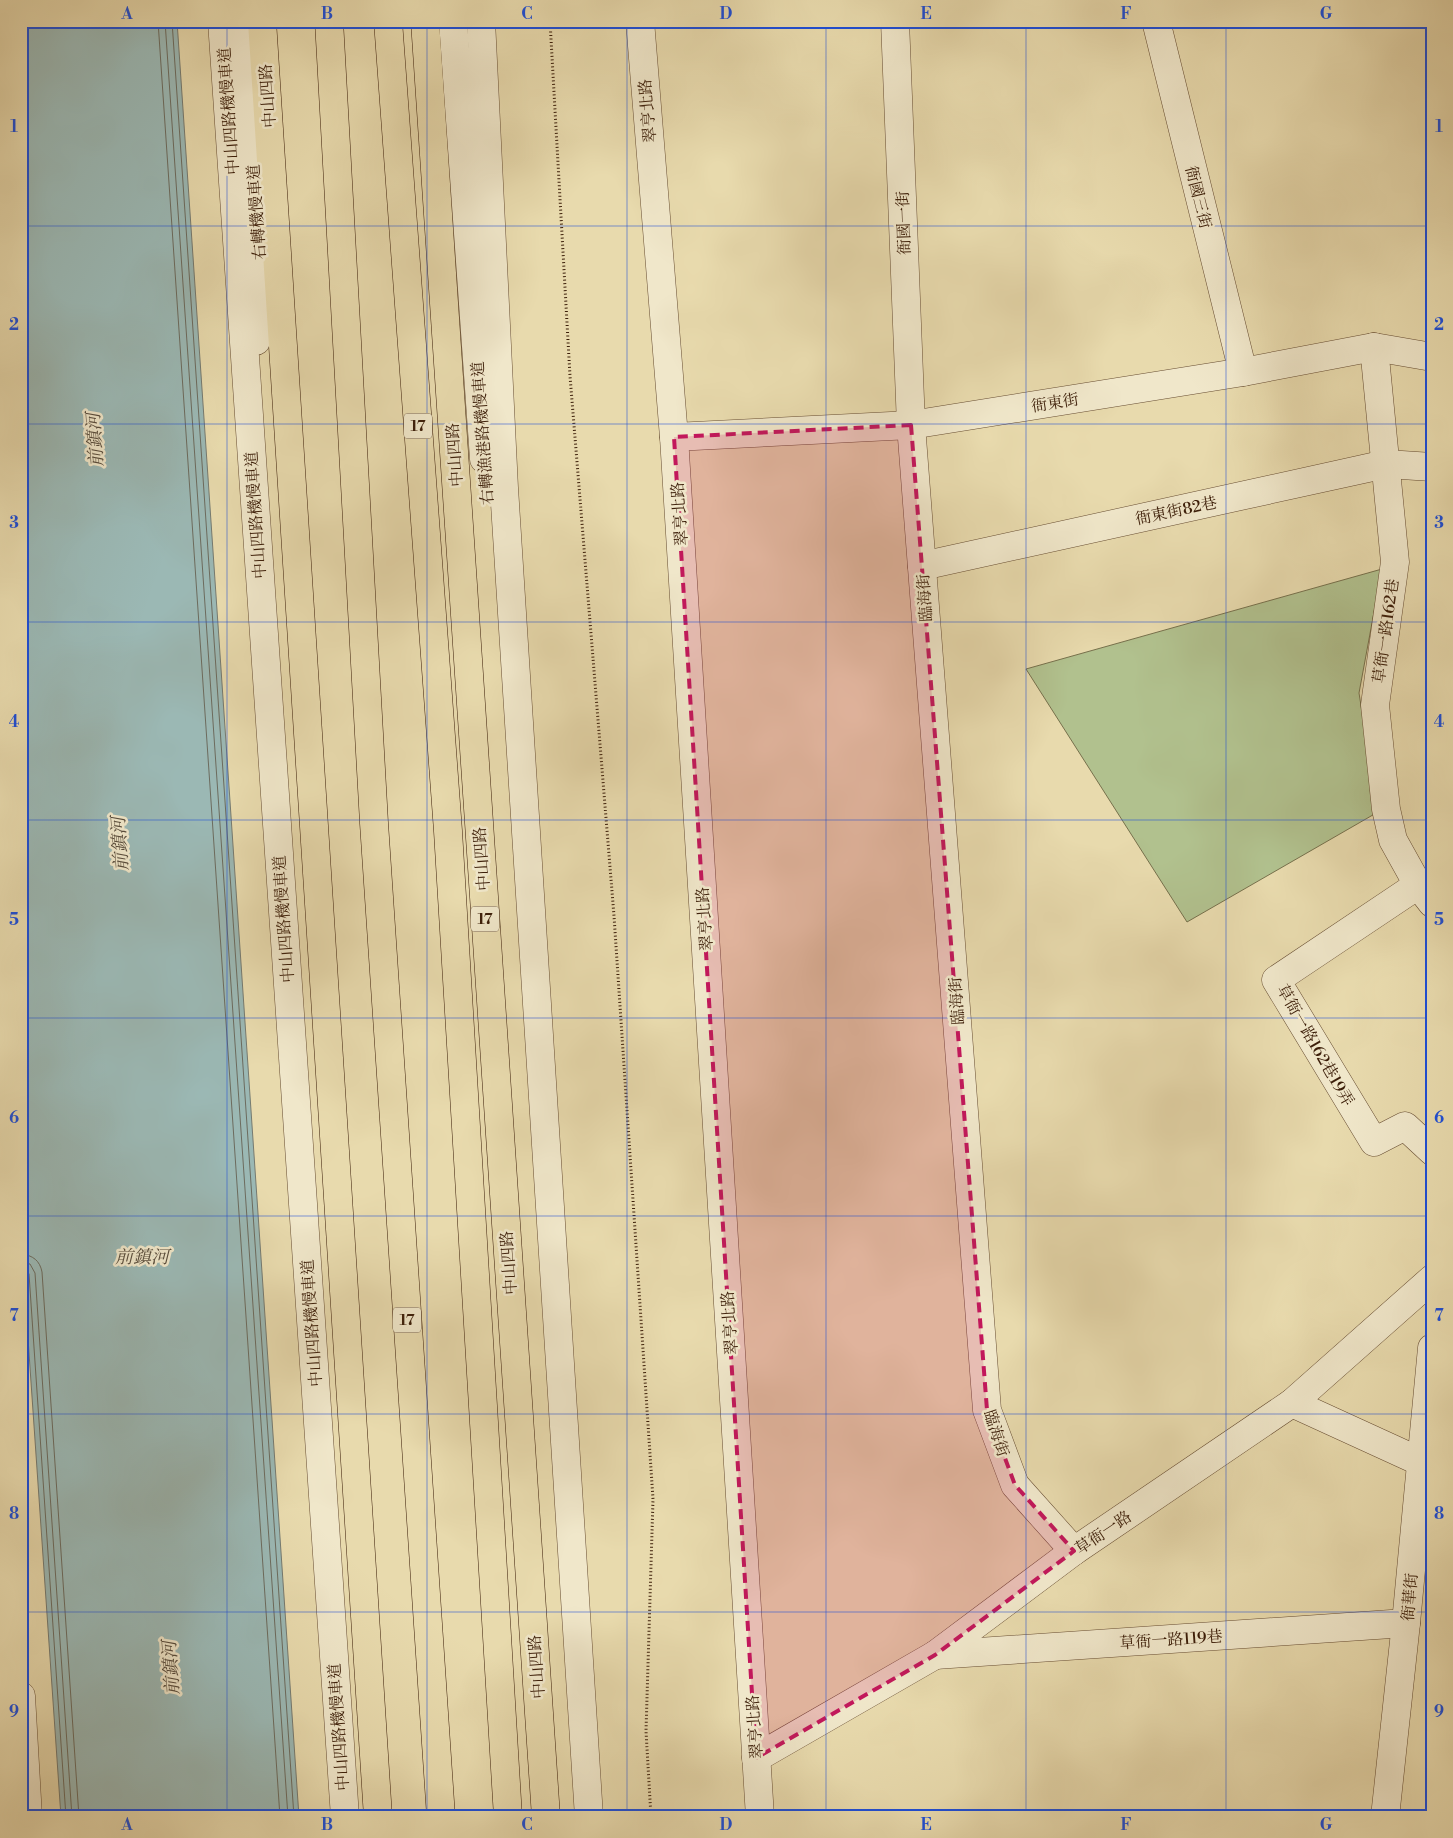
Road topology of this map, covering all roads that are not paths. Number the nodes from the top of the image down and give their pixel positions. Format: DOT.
graph roads {
  1 [pos="222,21"];
  2 [pos="243,21"];
  3 [pos="262,21"];
  4 [pos="329,21"];
  5 [pos="388,21"];
  6 [pos="425,21"];
  7 [pos="453,21"];
  8 [pos="482,21"];
  9 [pos="640,21"];
  10 [pos="895,21"];
  11 [pos="1156,21"];
  12 [pos="1374,347"];
  13 [pos="1432,357"];
  14 [pos="1243,372"];
  15 [pos="248,403"];
  16 [pos="910,424"];
  17 [pos="674,437"];
  18 [pos="1386,464"];
  19 [pos="1432,467"];
  20 [pos="922,566"];
  21 [pos="527,842"];
  22 [pos="1425,894"];
  23 [pos="1432,1151"];
  24 [pos="1432,1279"];
  25 [pos="1432,1348"];
  26 [pos="1292,1403"];
  27 [pos="1421,1462"];
  28 [pos="1074,1551"];
  29 [pos="1406,1623"];
  30 [pos="935,1655"];
  31 [pos="22,1712"];
  32 [pos="756,1758"];
  33 [pos="28,1817"];
  34 [pos="345,1817"];
  35 [pos="378,1817"];
  36 [pos="441,1817"];
  37 [pos="508,1817"];
  38 [pos="546,1817"];
  39 [pos="589,1817"];
  40 [pos="760,1817"];
  41 [pos="1385,1817"];
  1 -- 15 [label="street, 中山四路機慢車道"];
  2 -- 15 [label="street, 右轉機慢車道"];
  3 -- 35 [label="main road, 中山四路"];
  4 -- 36 [label="main road, 17"];
  5 -- 37 [label="main road, 中山四路 / 17"];
  6 -- 38 [label="main road, 中山四路 / 17"];
  7 -- 21 [label="street, 右轉漁港路機慢車道"];
  8 -- 21 [label="street"];
  9 -- 17 [label="street, 翠亨北路"];
  10 -- 16 [label="street, 衙國一街"];
  11 -- 14 [label="street, 衙國三街"];
  12 -- 13 [label="street, 衙東街"];
  12 -- 14 [label="street, 衙東街"];
  12 -- 18 [label="street, 草衙一路162巷"];
  14 -- 16 [label="street, 衙東街"];
  15 -- 34 [label="street, 中山四路機慢車道"];
  16 -- 17 [label="street, 衙東街"];
  16 -- 20 [label="street, 臨海街"];
  17 -- 32 [label="street, 翠亨北路"];
  18 -- 19 [label="street, 衙東街82巷"];
  18 -- 20 [label="street, 衙東街82巷"];
  18 -- 22 [label="street, 草衙一路162巷"];
  20 -- 28 [label="street, 臨海街"];
  21 -- 39 [label="street"];
  22 -- 23 [label="street, 草衙一路162巷19弄"];
  24 -- 26 [label="street, 草衙一路"];
  25 -- 27 [label="street, 衙華街"];
  26 -- 27 [label="street"];
  26 -- 28 [label="street, 草衙一路"];
  27 -- 29 [label="street, 衙華街"];
  28 -- 30 [label="street, 草衙一路"];
  29 -- 30 [label="street, 草衙一路119巷"];
  29 -- 41 [label="street, 衙華街"];
  30 -- 32 [label="street, 草衙一路"];
  31 -- 33 [label="street"];
  32 -- 40 [label="street, 翠亨北路"];
}
